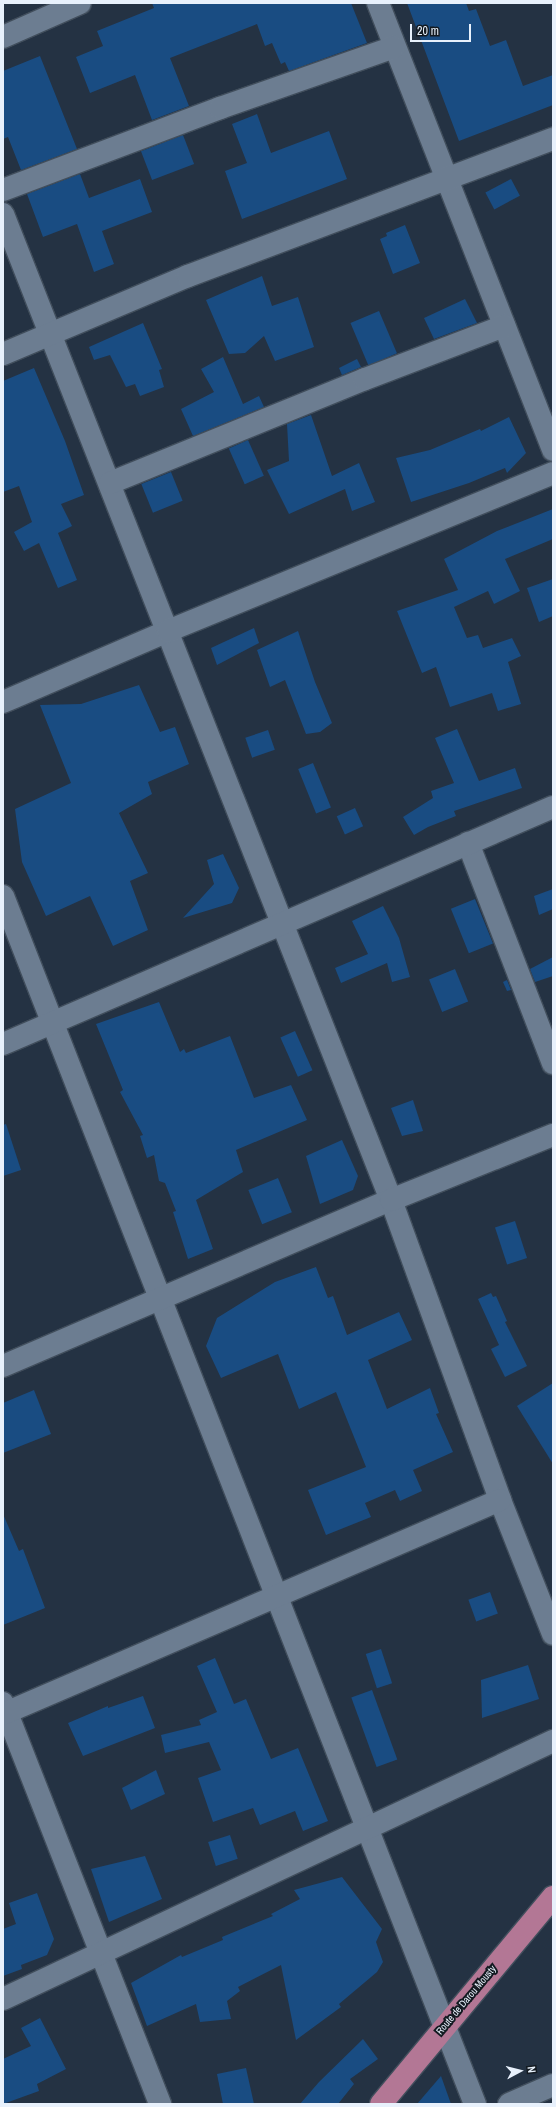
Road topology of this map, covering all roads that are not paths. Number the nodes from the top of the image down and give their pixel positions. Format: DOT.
graph roads {
  1 [pos="80,3"];
  2 [pos="378,3"];
  3 [pos="3,37"];
  4 [pos="394,47"];
  5 [pos="553,138"];
  6 [pos="445,180"];
  7 [pos="3,190"];
  8 [pos="3,214"];
  9 [pos="504,326"];
  10 [pos="49,334"];
  11 [pos="3,354"];
  12 [pos="553,450"];
  13 [pos="553,473"];
  14 [pos="110,483"];
  15 [pos="168,630"];
  16 [pos="3,702"];
  17 [pos="553,807"];
  18 [pos="468,844"];
  19 [pos="3,896"];
  20 [pos="281,924"];
  21 [pos="52,1023"];
  22 [pos="3,1044"];
  23 [pos="553,1063"];
  24 [pos="553,1135"];
  25 [pos="391,1200"];
  26 [pos="160,1298"];
  27 [pos="3,1366"];
  28 [pos="500,1500"];
  29 [pos="276,1596"];
  30 [pos="553,1634"];
  31 [pos="4,1710"];
  32 [pos="553,1741"];
  33 [pos="367,1828"];
  34 [pos="553,1897"];
  35 [pos="100,1953"];
  36 [pos="3,1999"];
  37 [pos="444,2026"];
  38 [pos="553,2085"];
  39 [pos="160,2104"];
  40 [pos="381,2104"];
  41 [pos="475,2104"];
  42 [pos="509,2104"];
  1 -- 3 [label="street"];
  2 -- 4 [label="street"];
  4 -- 6 [label="street"];
  4 -- 7 [label="street"];
  5 -- 6 [label="street"];
  6 -- 9 [label="street"];
  6 -- 10 [label="street"];
  8 -- 10 [label="street"];
  9 -- 12 [label="street"];
  9 -- 14 [label="street"];
  10 -- 11 [label="street"];
  10 -- 14 [label="street"];
  13 -- 15 [label="street"];
  14 -- 15 [label="street"];
  15 -- 16 [label="street"];
  15 -- 20 [label="street"];
  17 -- 18 [label="street"];
  18 -- 20 [label="street"];
  18 -- 23 [label="street"];
  19 -- 21 [label="street"];
  20 -- 21 [label="street"];
  20 -- 25 [label="street"];
  21 -- 22 [label="street"];
  21 -- 26 [label="street"];
  24 -- 25 [label="street"];
  25 -- 26 [label="street"];
  25 -- 28 [label="street"];
  26 -- 27 [label="street"];
  26 -- 29 [label="street"];
  28 -- 29 [label="street"];
  28 -- 30 [label="street"];
  29 -- 31 [label="street"];
  29 -- 33 [label="street"];
  31 -- 35 [label="street"];
  32 -- 33 [label="street"];
  33 -- 35 [label="street"];
  33 -- 37 [label="street"];
  34 -- 37 [label="main road, Route de Darou Mousty"];
  35 -- 36 [label="street"];
  35 -- 39 [label="street"];
  37 -- 40 [label="main road, Route de Darou Mousty"];
  37 -- 41 [label="street"];
  38 -- 42 [label="street"];
}
